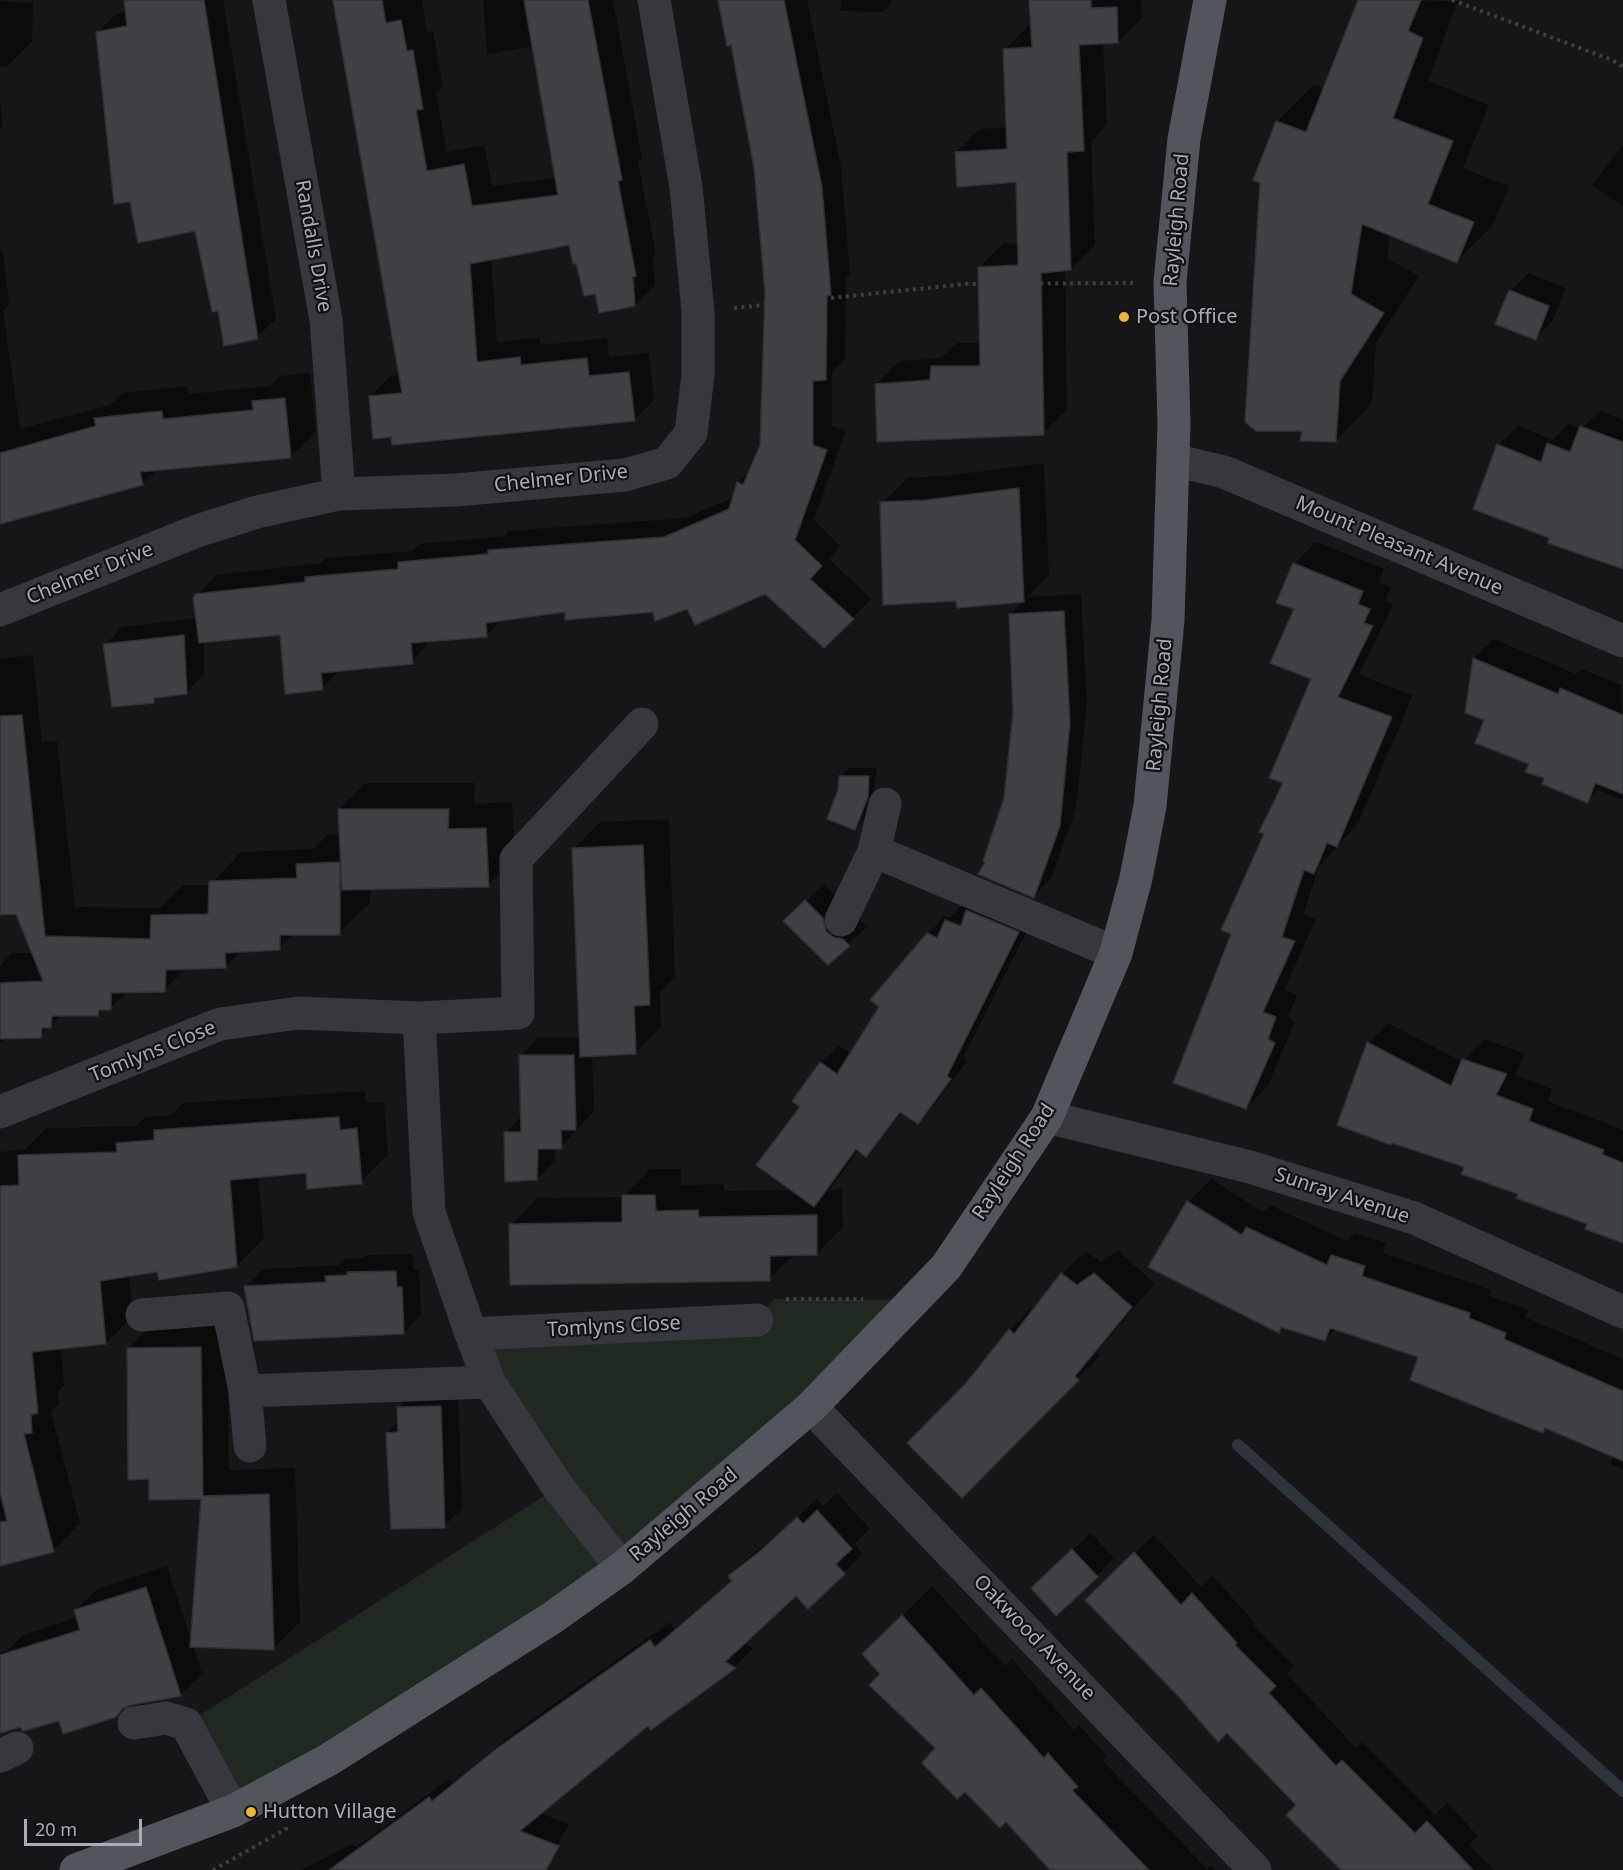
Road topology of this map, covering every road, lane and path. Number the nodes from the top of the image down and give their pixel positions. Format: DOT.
graph roads {
  1 [pos="269,0"];
  2 [pos="654,0"];
  3 [pos="1210,0"];
  4 [pos="1452,0"];
  5 [pos="1623,67"];
  6 [pos="1170,282"];
  7 [pos="698,311"];
  8 [pos="1173,460"];
  9 [pos="339,494"];
  10 [pos="0,610"];
  11 [pos="1623,640"];
  12 [pos="642,724"];
  13 [pos="885,804"];
  14 [pos="874,851"];
  15 [pos="841,920"];
  16 [pos="1116,953"];
  17 [pos="419,1018"];
  18 [pos="0,1112"];
  19 [pos="1047,1117"];
  20 [pos="915,1300"];
  21 [pos="1623,1312"];
  22 [pos="142,1315"];
  23 [pos="757,1320"];
  24 [pos="471,1334"];
  25 [pos="489,1382"];
  26 [pos="245,1391"];
  27 [pos="811,1407"];
  28 [pos="250,1446"];
  29 [pos="621,1568"];
  30 [pos="134,1723"];
  31 [pos="233,1812"];
  32 [pos="76,1870"];
  33 [pos="1255,1870"];
  1 -- 9 [label="street, Randalls Drive"];
  2 -- 7 [label="street, Chelmer Drive"];
  3 -- 6 [label="main road, Rayleigh Road"];
  4 -- 5 [label="path"];
  6 -- 7 [label="path"];
  6 -- 8 [label="main road, Rayleigh Road"];
  7 -- 9 [label="street, Chelmer Drive"];
  8 -- 11 [label="street, Mount Pleasant Avenue"];
  8 -- 16 [label="main road, Rayleigh Road"];
  9 -- 10 [label="street, Chelmer Drive"];
  12 -- 17 [label="street, Tomlyns Close"];
  13 -- 14 [label="street"];
  14 -- 15 [label="street"];
  14 -- 16 [label="street"];
  16 -- 19 [label="main road, Rayleigh Road"];
  17 -- 18 [label="street, Tomlyns Close"];
  17 -- 24 [label="street"];
  19 -- 20 [label="main road, Rayleigh Road"];
  19 -- 21 [label="street, Sunray Avenue"];
  20 -- 23 [label="path"];
  20 -- 27 [label="main road, Rayleigh Road"];
  22 -- 26 [label="street"];
  23 -- 24 [label="street, Tomlyns Close"];
  24 -- 25 [label="street"];
  25 -- 26 [label="street"];
  25 -- 29 [label="street"];
  26 -- 28 [label="street"];
  27 -- 29 [label="main road, Rayleigh Road"];
  27 -- 33 [label="street, Oakwood Avenue"];
  29 -- 31 [label="main road, Rayleigh Road"];
  30 -- 31 [label="street"];
  31 -- 32 [label="main road, Rayleigh Road"];
}
